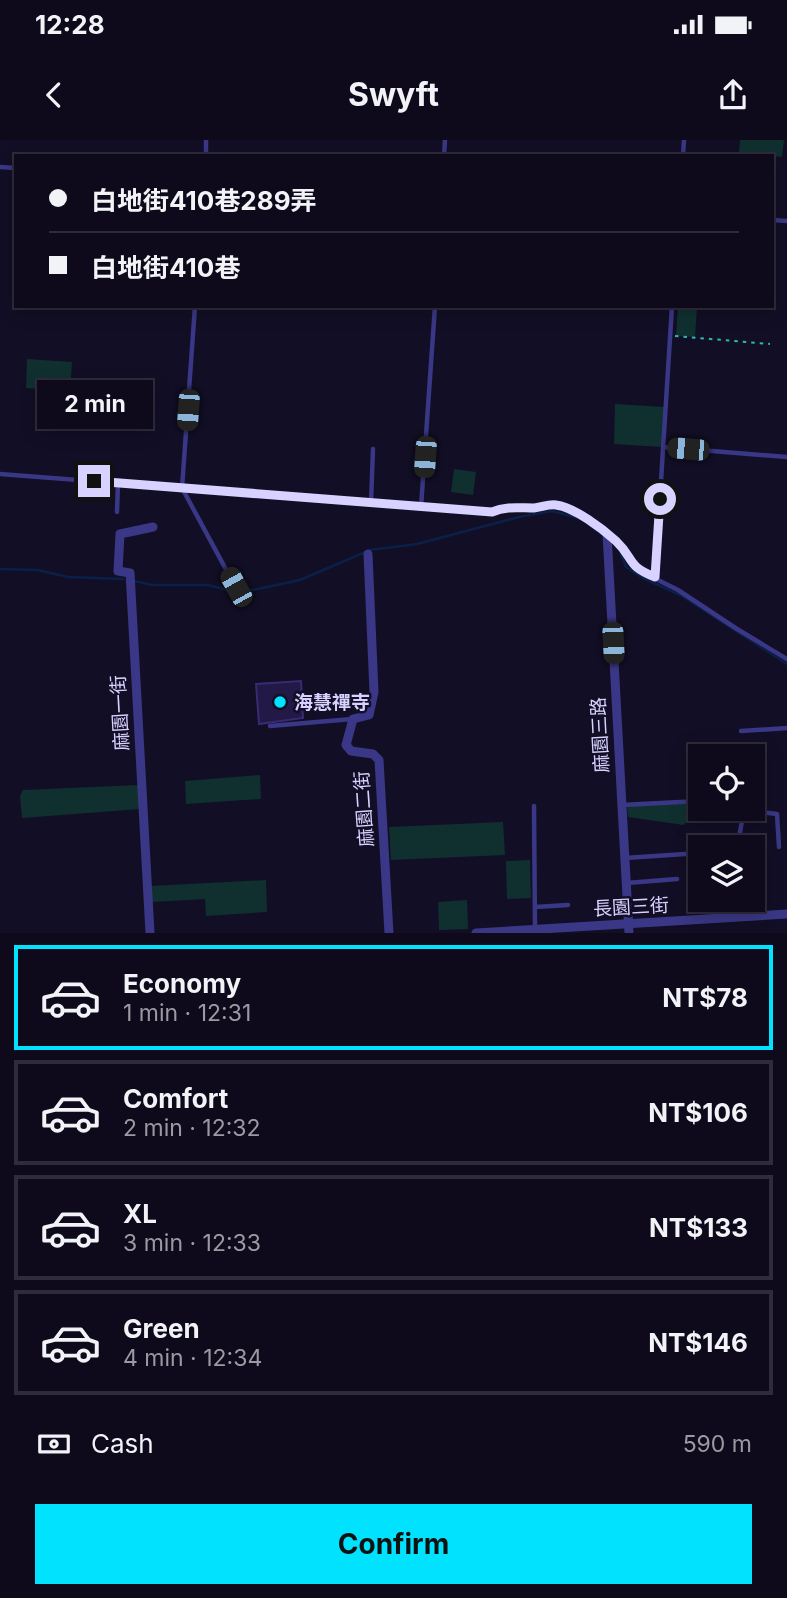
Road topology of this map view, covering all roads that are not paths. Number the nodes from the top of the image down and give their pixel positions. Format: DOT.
graph roads {
  1 [pos="195,308"];
  2 [pos="435,308"];
  3 [pos="672,308"];
  4 [pos="663,447"];
  5 [pos="373,449"];
  6 [pos="787,457"];
  7 [pos="0,474"];
  8 [pos="118,483"];
  9 [pos="182,488"];
  10 [pos="371,503"];
  11 [pos="421,507"];
  12 [pos="117,512"];
  13 [pos="153,527"];
  14 [pos="607,534"];
  15 [pos="368,554"];
  16 [pos="655,577"];
  17 [pos="236,587"];
  18 [pos="787,659"];
  19 [pos="353,719"];
  20 [pos="270,726"];
  21 [pos="787,728"];
  22 [pos="741,731"];
  23 [pos="688,802"];
  24 [pos="621,805"];
  25 [pos="534,806"];
  26 [pos="765,813"];
  27 [pos="779,847"];
  28 [pos="688,854"];
  29 [pos="624,858"];
  30 [pos="677,879"];
  31 [pos="626,883"];
  32 [pos="568,905"];
  33 [pos="535,907"];
  34 [pos="787,914"];
  35 [pos="629,929"];
  36 [pos="535,930"];
  37 [pos="150,933"];
  38 [pos="389,933"];
  39 [pos="477,933"];
  1 -- 9 [label="lane"];
  2 -- 11 [label="lane"];
  3 -- 4 [label="lane"];
  4 -- 6 [label="lane"];
  4 -- 16 [label="lane"];
  5 -- 10 [label="lane"];
  7 -- 8 [label="lane"];
  8 -- 9 [label="lane"];
  8 -- 12 [label="lane"];
  9 -- 10 [label="lane"];
  9 -- 17 [label="lane"];
  10 -- 11 [label="lane"];
  11 -- 14 [label="lane"];
  13 -- 37 [label="street, 麻園一街"];
  14 -- 16 [label="lane"];
  14 -- 24 [label="street, 麻園三路"];
  15 -- 19 [label="street"];
  16 -- 18 [label="lane"];
  19 -- 20 [label="lane"];
  19 -- 38 [label="street, 麻園二街"];
  21 -- 22 [label="lane"];
  23 -- 24 [label="lane"];
  24 -- 29 [label="street, 麻園三路"];
  25 -- 33 [label="lane"];
  26 -- 27 [label="lane"];
  28 -- 29 [label="lane"];
  29 -- 31 [label="street, 麻園三路"];
  30 -- 31 [label="lane"];
  31 -- 35 [label="street, 麻園三路"];
  32 -- 33 [label="lane"];
  33 -- 36 [label="lane"];
  34 -- 35 [label="street, 長園三街"];
  35 -- 36 [label="street, 長園三街"];
  36 -- 39 [label="street, 長園三街"];
}
